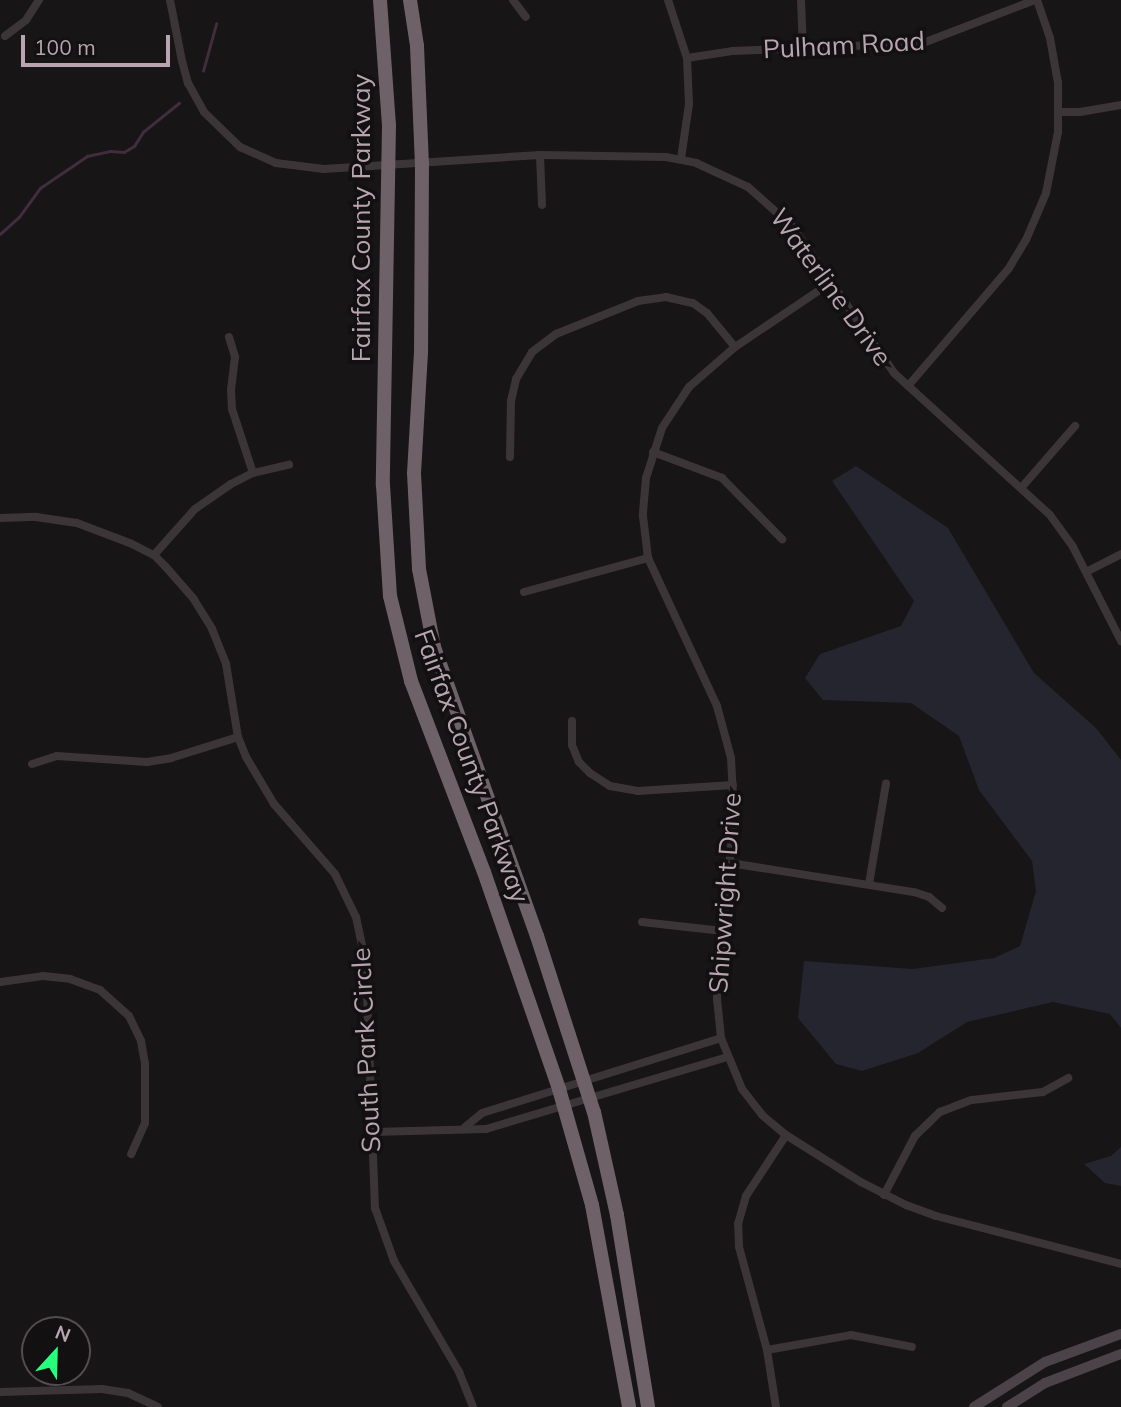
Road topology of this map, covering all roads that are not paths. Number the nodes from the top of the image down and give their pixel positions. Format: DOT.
graph roads {
  1 [pos="39,0"];
  2 [pos="170,0"];
  3 [pos="380,0"];
  4 [pos="410,0"];
  5 [pos="513,0"];
  6 [pos="667,0"];
  7 [pos="801,0"];
  8 [pos="1036,0"];
  9 [pos="526,17"];
  10 [pos="5,36"];
  11 [pos="803,49"];
  12 [pos="687,58"];
  13 [pos="1121,105"];
  14 [pos="1059,112"];
  15 [pos="540,155"];
  16 [pos="681,159"];
  17 [pos="422,164"];
  18 [pos="389,165"];
  19 [pos="542,205"];
  20 [pos="830,283"];
  21 [pos="229,337"];
  22 [pos="734,347"];
  23 [pos="908,386"];
  24 [pos="1075,426"];
  25 [pos="653,452"];
  26 [pos="510,457"];
  27 [pos="289,465"];
  28 [pos="253,473"];
  29 [pos="1022,487"];
  30 [pos="0,518"];
  31 [pos="782,539"];
  32 [pos="1121,554"];
  33 [pos="153,555"];
  34 [pos="648,558"];
  35 [pos="1086,572"];
  36 [pos="524,592"];
  37 [pos="1121,641"];
  38 [pos="572,721"];
  39 [pos="238,737"];
  40 [pos="32,764"];
  41 [pos="886,783"];
  42 [pos="733,786"];
  43 [pos="730,863"];
  44 [pos="869,884"];
  45 [pos="943,908"];
  46 [pos="642,922"];
  47 [pos="722,931"];
  48 [pos="0,982"];
  49 [pos="721,1038"];
  50 [pos="727,1057"];
  51 [pos="1068,1078"];
  52 [pos="585,1080"];
  53 [pos="559,1088"];
  54 [pos="590,1099"];
  55 [pos="564,1107"];
  56 [pos="464,1127"];
  57 [pos="373,1132"];
  58 [pos="786,1135"];
  59 [pos="131,1154"];
  60 [pos="884,1195"];
  61 [pos="1121,1264"];
  62 [pos="1121,1334"];
  63 [pos="1102,1339"];
  64 [pos="912,1347"];
  65 [pos="767,1350"];
  66 [pos="1121,1353"];
  67 [pos="1107,1357"];
  68 [pos="0,1392"];
  69 [pos="158,1407"];
  70 [pos="473,1407"];
  71 [pos="629,1407"];
  72 [pos="648,1407"];
  73 [pos="776,1407"];
  74 [pos="974,1407"];
  75 [pos="1007,1407"];
  1 -- 10 [label="street"];
  2 -- 18 [label="street, Waterline Drive"];
  3 -- 18 [label="highway, Fairfax County Parkway"];
  4 -- 17 [label="highway, Fairfax County Parkway"];
  5 -- 9 [label="street"];
  6 -- 12 [label="street"];
  7 -- 11 [label="street"];
  8 -- 11 [label="street, Pulham Road"];
  8 -- 14 [label="street"];
  11 -- 12 [label="street, Pulham Road"];
  12 -- 16 [label="street"];
  13 -- 14 [label="street"];
  14 -- 23 [label="street"];
  15 -- 16 [label="street, Waterline Drive"];
  15 -- 17 [label="street, Waterline Drive"];
  15 -- 19 [label="street"];
  16 -- 20 [label="street, Waterline Drive"];
  17 -- 18 [label="street, Waterline Drive"];
  17 -- 52 [label="highway, Fairfax County Parkway"];
  18 -- 53 [label="highway, Fairfax County Parkway"];
  20 -- 22 [label="street, Shipwright Drive"];
  20 -- 23 [label="street, Waterline Drive"];
  21 -- 28 [label="street"];
  22 -- 25 [label="street, Shipwright Drive"];
  22 -- 26 [label="street"];
  23 -- 29 [label="street, Waterline Drive"];
  24 -- 29 [label="street"];
  25 -- 31 [label="street"];
  25 -- 34 [label="street, Shipwright Drive"];
  27 -- 28 [label="street"];
  28 -- 33 [label="street"];
  29 -- 35 [label="street, Waterline Drive"];
  30 -- 33 [label="street, South Park Circle"];
  32 -- 35 [label="street"];
  33 -- 39 [label="street, South Park Circle"];
  34 -- 36 [label="street"];
  34 -- 42 [label="street, Shipwright Drive"];
  35 -- 37 [label="street, Waterline Drive"];
  38 -- 42 [label="street"];
  39 -- 40 [label="street"];
  39 -- 57 [label="street, South Park Circle"];
  41 -- 44 [label="street"];
  42 -- 43 [label="street, Shipwright Drive"];
  43 -- 44 [label="street"];
  43 -- 47 [label="street, Shipwright Drive"];
  44 -- 45 [label="street"];
  46 -- 47 [label="street"];
  47 -- 49 [label="street, Shipwright Drive"];
  48 -- 59 [label="street"];
  49 -- 50 [label="street, Shipwright Drive"];
  49 -- 52 [label="street"];
  50 -- 54 [label="street"];
  50 -- 58 [label="street, Shipwright Drive"];
  51 -- 60 [label="street"];
  52 -- 53 [label="street"];
  52 -- 54 [label="highway, Fairfax County Parkway"];
  53 -- 55 [label="highway, Fairfax County Parkway"];
  53 -- 56 [label="street"];
  54 -- 55 [label="street"];
  54 -- 72 [label="highway, Fairfax County Parkway"];
  55 -- 56 [label="street"];
  55 -- 71 [label="highway, Fairfax County Parkway"];
  56 -- 57 [label="street"];
  57 -- 70 [label="street, South Park Circle"];
  58 -- 60 [label="street, Shipwright Drive"];
  58 -- 65 [label="street"];
  60 -- 61 [label="street, Shipwright Drive"];
  62 -- 63 [label="main road"];
  63 -- 67 [label="main road"];
  63 -- 74 [label="main road"];
  64 -- 65 [label="street"];
  65 -- 73 [label="street"];
  66 -- 67 [label="main road"];
  67 -- 75 [label="main road"];
  68 -- 69 [label="street"];
}
